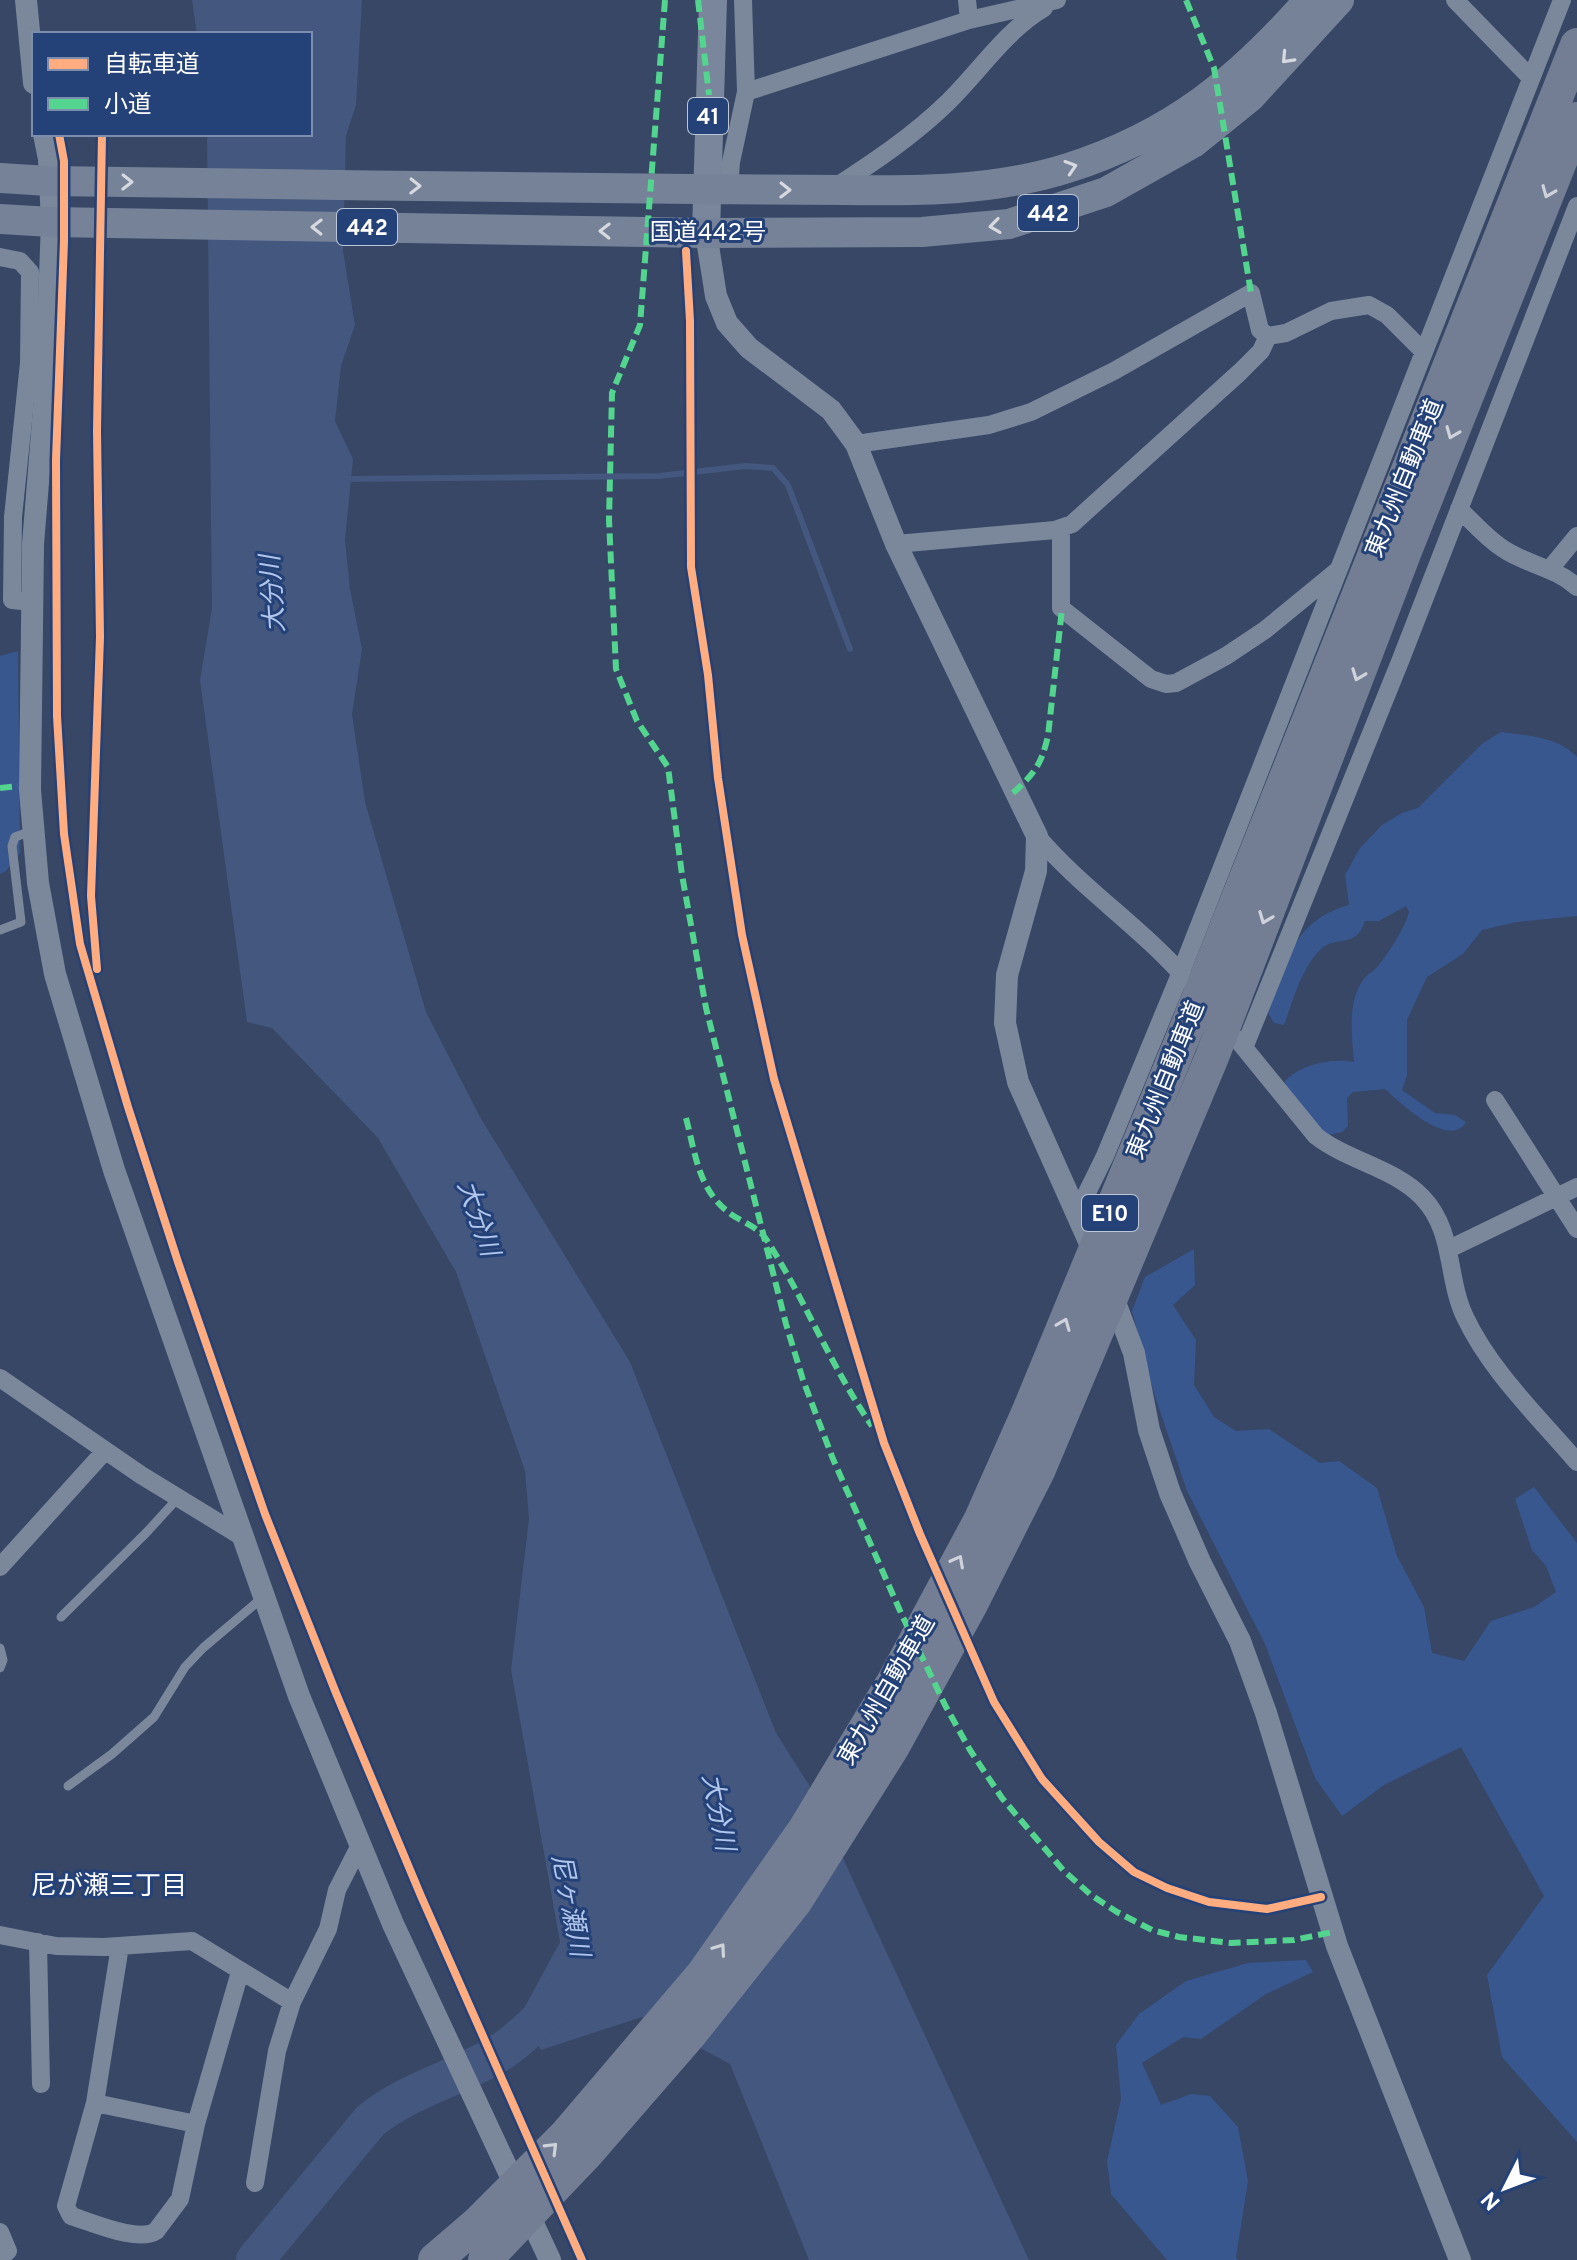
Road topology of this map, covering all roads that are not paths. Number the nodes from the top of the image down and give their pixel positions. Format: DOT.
graph roads {
  1 [pos="26,0"];
  2 [pos="713,0"];
  3 [pos="743,0"];
  4 [pos="967,0"];
  5 [pos="1059,0"];
  6 [pos="1309,0"];
  7 [pos="1339,0"];
  8 [pos="1455,0"];
  9 [pos="1562,0"];
  10 [pos="969,20"];
  11 [pos="1577,45"];
  12 [pos="32,62"];
  13 [pos="1531,78"];
  14 [pos="746,92"];
  15 [pos="1577,119"];
  16 [pos="44,136"];
  17 [pos="0,178"];
  18 [pos="49,181"];
  19 [pos="705,189"];
  20 [pos="832,190"];
  21 [pos="1577,206"];
  22 [pos="0,219"];
  23 [pos="52,222"];
  24 [pos="694,233"];
  25 [pos="0,257"];
  26 [pos="1268,336"];
  27 [pos="1424,352"];
  28 [pos="856,444"];
  29 [pos="1459,509"];
  30 [pos="1061,528"];
  31 [pos="1577,536"];
  32 [pos="896,544"];
  33 [pos="1339,569"];
  34 [pos="1549,570"];
  35 [pos="1577,587"];
  36 [pos="32,602"];
  37 [pos="34,830"];
  38 [pos="1037,836"];
  39 [pos="0,930"];
  40 [pos="1181,972"];
  41 [pos="1244,1048"];
  42 [pos="1495,1100"];
  43 [pos="1577,1187"];
  44 [pos="1555,1197"];
  45 [pos="1076,1215"];
  46 [pos="1577,1229"];
  47 [pos="1449,1249"];
  48 [pos="0,1378"];
  49 [pos="105,1451"];
  50 [pos="1577,1462"];
  51 [pos="178,1498"];
  52 [pos="244,1538"];
  53 [pos="0,1567"];
  54 [pos="264,1596"];
  55 [pos="61,1617"];
  56 [pos="0,1648"];
  57 [pos="0,1668"];
  58 [pos="68,1786"];
  59 [pos="359,1847"];
  60 [pos="0,1935"];
  61 [pos="38,1942"];
  62 [pos="120,1946"];
  63 [pos="240,1972"];
  64 [pos="292,2002"];
  65 [pos="41,2084"];
  66 [pos="95,2103"];
  67 [pos="196,2124"];
  68 [pos="255,2183"];
  69 [pos="0,2232"];
  70 [pos="0,2257"];
  71 [pos="435,2260"];
  72 [pos="485,2260"];
  73 [pos="550,2260"];
  74 [pos="1460,2260"];
  1 -- 12 [label="street"];
  2 -- 19 [label="main road, 41"];
  3 -- 14 [label="street"];
  4 -- 10 [label="street"];
  5 -- 10 [label="street"];
  5 -- 20 [label="street"];
  20 -- 6 [label="highway, 国道442号 / 442, one-way"];
  7 -- 24 [label="highway, 国道442号 / 442, one-way"];
  8 -- 13 [label="street"];
  9 -- 13 [label="street"];
  10 -- 14 [label="street"];
  71 -- 11 [label="highway, 東九州自動車道 / E10, one-way, bridge"];
  13 -- 27 [label="street"];
  14 -- 19 [label="street"];
  15 -- 72 [label="highway, 東九州自動車道 / E10, one-way, bridge"];
  16 -- 18 [label="street"];
  17 -- 18 [label="highway, 国道442号 / 442"];
  18 -- 19 [label="highway, 国道442号 / 442, one-way"];
  18 -- 23 [label="street"];
  19 -- 20 [label="highway, 国道442号 / 442, one-way"];
  19 -- 24 [label="main road, 41"];
  21 -- 29 [label="street"];
  22 -- 23 [label="highway, 国道442号 / 442"];
  24 -- 23 [label="highway, 国道442号 / 442, one-way"];
  23 -- 36 [label="street"];
  24 -- 28 [label="street"];
  25 -- 36 [label="street"];
  26 -- 27 [label="street"];
  26 -- 28 [label="street"];
  26 -- 30 [label="street"];
  27 -- 33 [label="street"];
  28 -- 32 [label="street"];
  29 -- 34 [label="street"];
  29 -- 41 [label="street"];
  30 -- 32 [label="street"];
  30 -- 33 [label="street"];
  31 -- 34 [label="street"];
  32 -- 38 [label="street"];
  33 -- 40 [label="street"];
  34 -- 35 [label="street"];
  36 -- 37 [label="street"];
  37 -- 39 [label="lane"];
  37 -- 52 [label="street"];
  38 -- 40 [label="street"];
  38 -- 45 [label="street"];
  40 -- 41 [label="street"];
  40 -- 45 [label="street"];
  41 -- 47 [label="street"];
  42 -- 44 [label="street"];
  43 -- 44 [label="street"];
  44 -- 46 [label="street"];
  44 -- 47 [label="street"];
  45 -- 74 [label="street"];
  47 -- 50 [label="street"];
  48 -- 49 [label="street"];
  49 -- 51 [label="street"];
  49 -- 53 [label="street"];
  51 -- 52 [label="street"];
  51 -- 55 [label="lane"];
  52 -- 54 [label="street"];
  54 -- 58 [label="lane"];
  54 -- 59 [label="street"];
  56 -- 57 [label="lane"];
  59 -- 64 [label="street"];
  59 -- 73 [label="street"];
  60 -- 61 [label="street"];
  61 -- 62 [label="street"];
  61 -- 65 [label="street"];
  62 -- 63 [label="street"];
  62 -- 66 [label="street"];
  63 -- 64 [label="street"];
  63 -- 67 [label="street"];
  64 -- 68 [label="street"];
  66 -- 67 [label="street"];
  66 -- 67 [label="street"];
  69 -- 70 [label="street"];
}
